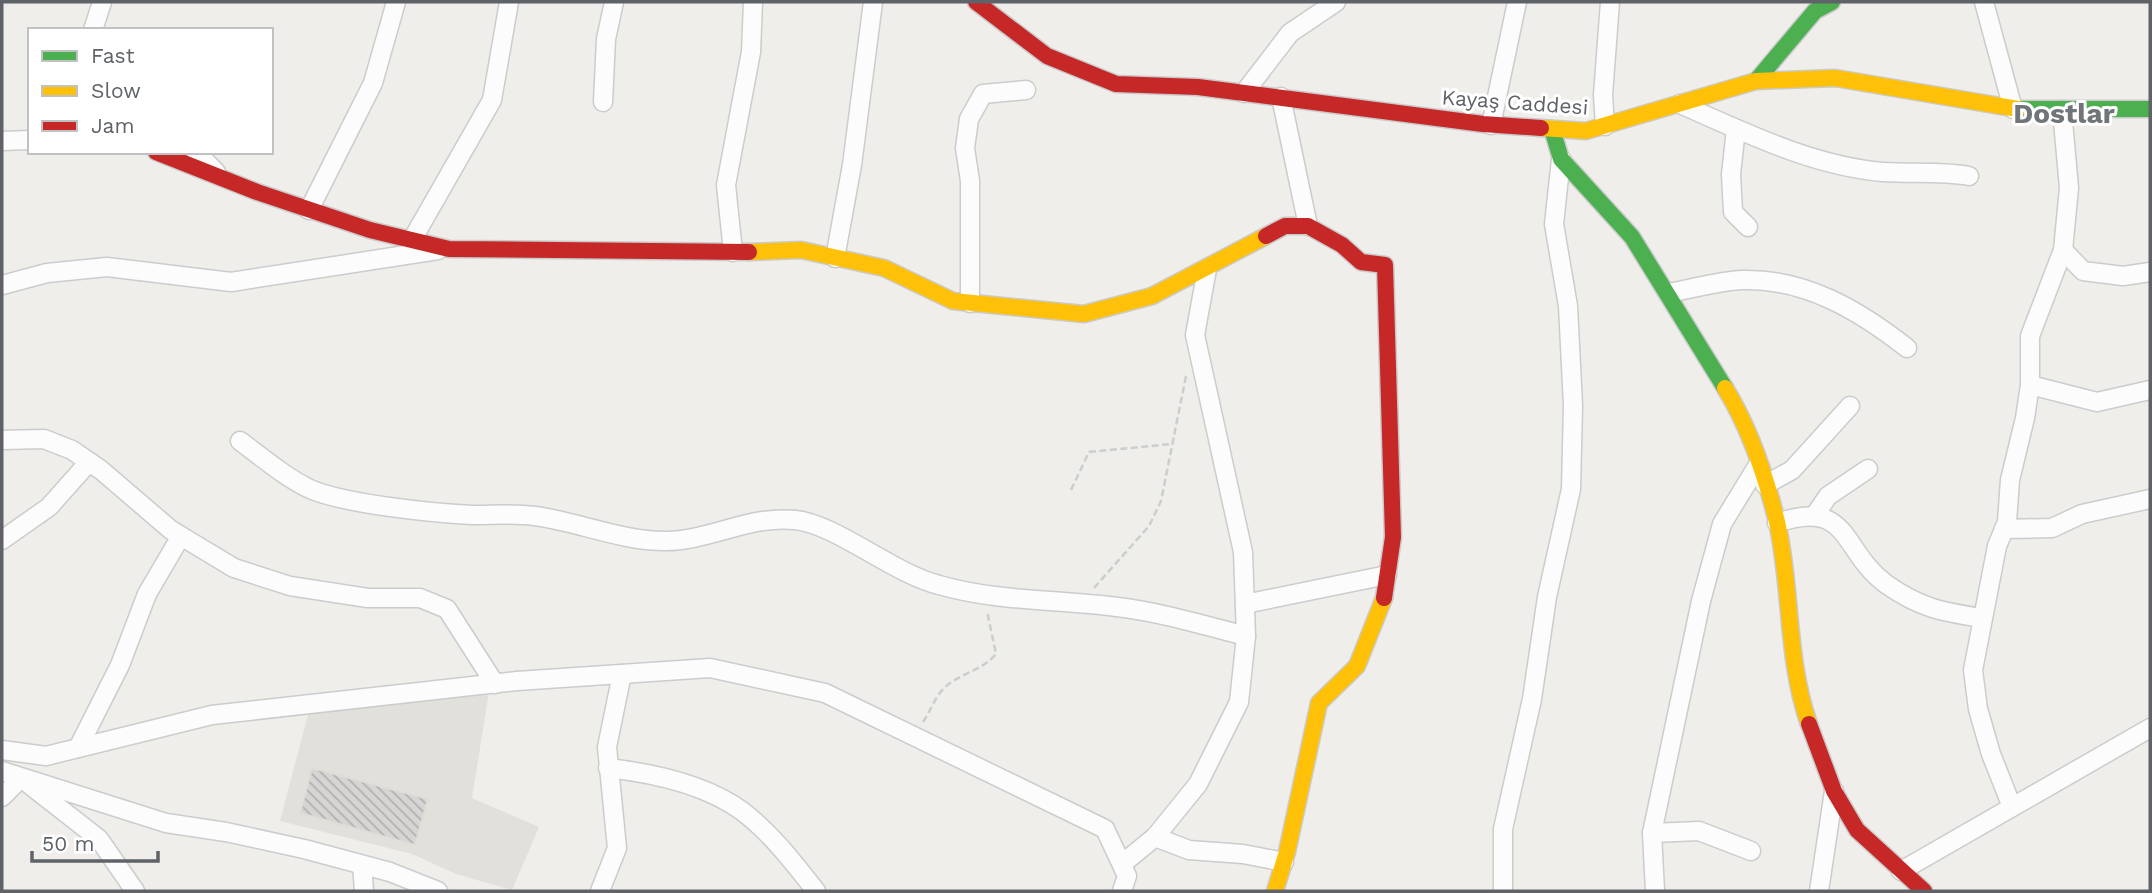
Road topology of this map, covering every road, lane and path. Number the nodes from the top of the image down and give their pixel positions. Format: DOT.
graph roads {
  1 [pos="102,2"];
  2 [pos="396,2"];
  3 [pos="509,2"];
  4 [pos="614,2"];
  5 [pos="753,2"];
  6 [pos="873,2"];
  7 [pos="976,2"];
  8 [pos="1336,2"];
  9 [pos="1517,2"];
  10 [pos="1610,2"];
  11 [pos="1832,2"];
  12 [pos="1984,2"];
  13 [pos="94,28"];
  14 [pos="1756,80"];
  15 [pos="1026,90"];
  16 [pos="1244,93"];
  17 [pos="1281,97"];
  18 [pos="603,102"];
  19 [pos="1680,104"];
  20 [pos="2013,108"];
  21 [pos="2150,109"];
  22 [pos="2062,110"];
  23 [pos="1491,125"];
  24 [pos="1605,126"];
  25 [pos="1736,128"];
  26 [pos="1552,129"];
  27 [pos="28,140"];
  28 [pos="2,141"];
  29 [pos="161,154"];
  30 [pos="198,154"];
  31 [pos="1561,159"];
  32 [pos="1969,176"];
  33 [pos="221,177"];
  34 [pos="309,209"];
  35 [pos="1308,226"];
  36 [pos="1748,227"];
  37 [pos="412,240"];
  38 [pos="449,248"];
  39 [pos="2063,250"];
  40 [pos="733,252"];
  41 [pos="835,258"];
  42 [pos="1207,269"];
  43 [pos="2150,272"];
  44 [pos="2,285"];
  45 [pos="1668,293"];
  46 [pos="970,303"];
  47 [pos="1907,348"];
  48 [pos="1187,371"];
  49 [pos="2030,385"];
  50 [pos="2150,390"];
  51 [pos="1850,406"];
  52 [pos="2,440"];
  53 [pos="240,441"];
  54 [pos="1171,444"];
  55 [pos="89,462"];
  56 [pos="1758,465"];
  57 [pos="1868,469"];
  58 [pos="1765,485"];
  59 [pos="1071,490"];
  60 [pos="2150,499"];
  61 [pos="1815,515"];
  62 [pos="1777,523"];
  63 [pos="2004,529"];
  64 [pos="181,536"];
  65 [pos="2,540"];
  66 [pos="1387,575"];
  67 [pos="981,595"];
  68 [pos="1083,603"];
  69 [pos="1245,604"];
  70 [pos="1982,618"];
  71 [pos="1246,636"];
  72 [pos="622,674"];
  73 [pos="495,684"];
  74 [pos="2150,728"];
  75 [pos="916,736"];
  76 [pos="78,748"];
  77 [pos="2,750"];
  78 [pos="608,768"];
  79 [pos="2,771"];
  80 [pos="21,778"];
  81 [pos="1834,791"];
  82 [pos="2,797"];
  83 [pos="2012,807"];
  84 [pos="1652,833"];
  85 [pos="1155,837"];
  86 [pos="1751,851"];
  87 [pos="1284,862"];
  88 [pos="362,864"];
  89 [pos="1122,864"];
  90 [pos="1901,871"];
  91 [pos="135,891"];
  92 [pos="364,891"];
  93 [pos="438,891"];
  94 [pos="600,891"];
  95 [pos="816,891"];
  96 [pos="1122,891"];
  97 [pos="1275,891"];
  98 [pos="1503,891"];
  99 [pos="1655,891"];
  100 [pos="1819,891"];
  101 [pos="1924,891"];
  1 -- 13 [label="street"];
  2 -- 34 [label="street"];
  3 -- 37 [label="street"];
  4 -- 18 [label="street"];
  5 -- 40 [label="street"];
  6 -- 41 [label="street"];
  7 -- 16 [label="street, Kayaş Caddesi"];
  8 -- 16 [label="street"];
  9 -- 23 [label="street"];
  10 -- 24 [label="street"];
  11 -- 14 [label="street"];
  12 -- 20 [label="street"];
  14 -- 19 [label="street, Kayaş Caddesi"];
  14 -- 20 [label="street, Kayaş Caddesi"];
  15 -- 46 [label="street"];
  16 -- 17 [label="street, Kayaş Caddesi"];
  17 -- 23 [label="street, Kayaş Caddesi"];
  17 -- 35 [label="street"];
  19 -- 24 [label="street, Kayaş Caddesi"];
  19 -- 25 [label="street"];
  20 -- 22 [label="street, Kayaş Caddesi"];
  21 -- 22 [label="street, Kayaş Caddesi"];
  22 -- 39 [label="street"];
  23 -- 26 [label="street, Kayaş Caddesi"];
  24 -- 26 [label="street, Kayaş Caddesi"];
  25 -- 32 [label="street"];
  25 -- 36 [label="street"];
  26 -- 31 [label="street"];
  27 -- 28 [label="street"];
  29 -- 33 [label="street"];
  30 -- 33 [label="street"];
  31 -- 45 [label="street"];
  31 -- 98 [label="street"];
  33 -- 34 [label="street"];
  34 -- 37 [label="street"];
  35 -- 42 [label="street"];
  35 -- 66 [label="street"];
  37 -- 38 [label="street"];
  38 -- 40 [label="street"];
  38 -- 44 [label="street"];
  39 -- 43 [label="street"];
  39 -- 49 [label="street"];
  40 -- 41 [label="street"];
  41 -- 46 [label="street"];
  42 -- 46 [label="street"];
  42 -- 69 [label="street"];
  45 -- 47 [label="street"];
  45 -- 56 [label="street"];
  48 -- 54 [label="path"];
  49 -- 50 [label="street"];
  49 -- 63 [label="street"];
  51 -- 58 [label="street"];
  52 -- 55 [label="street"];
  53 -- 67 [label="street"];
  54 -- 59 [label="path"];
  54 -- 68 [label="path"];
  55 -- 64 [label="street"];
  55 -- 65 [label="street"];
  56 -- 58 [label="street"];
  56 -- 84 [label="street"];
  57 -- 61 [label="street"];
  58 -- 62 [label="street"];
  60 -- 63 [label="street"];
  61 -- 62 [label="street"];
  61 -- 70 [label="street"];
  62 -- 81 [label="street"];
  63 -- 70 [label="street"];
  64 -- 73 [label="street"];
  64 -- 76 [label="street"];
  66 -- 69 [label="street"];
  66 -- 87 [label="street"];
  67 -- 68 [label="street"];
  67 -- 75 [label="path"];
  68 -- 71 [label="street"];
  69 -- 71 [label="street"];
  70 -- 83 [label="street"];
  71 -- 85 [label="street"];
  72 -- 73 [label="street"];
  72 -- 75 [label="street"];
  72 -- 78 [label="street"];
  73 -- 76 [label="street"];
  74 -- 83 [label="street"];
  75 -- 89 [label="street"];
  76 -- 77 [label="street"];
  78 -- 94 [label="street"];
  78 -- 95 [label="street"];
  79 -- 80 [label="street"];
  80 -- 82 [label="street"];
  80 -- 88 [label="street"];
  80 -- 91 [label="street"];
  81 -- 90 [label="street"];
  81 -- 100 [label="street"];
  83 -- 90 [label="street"];
  84 -- 86 [label="street"];
  84 -- 99 [label="street"];
  85 -- 87 [label="street"];
  85 -- 89 [label="street"];
  87 -- 97 [label="street"];
  88 -- 92 [label="street"];
  88 -- 93 [label="street"];
  89 -- 96 [label="street"];
  90 -- 101 [label="street"];
}
